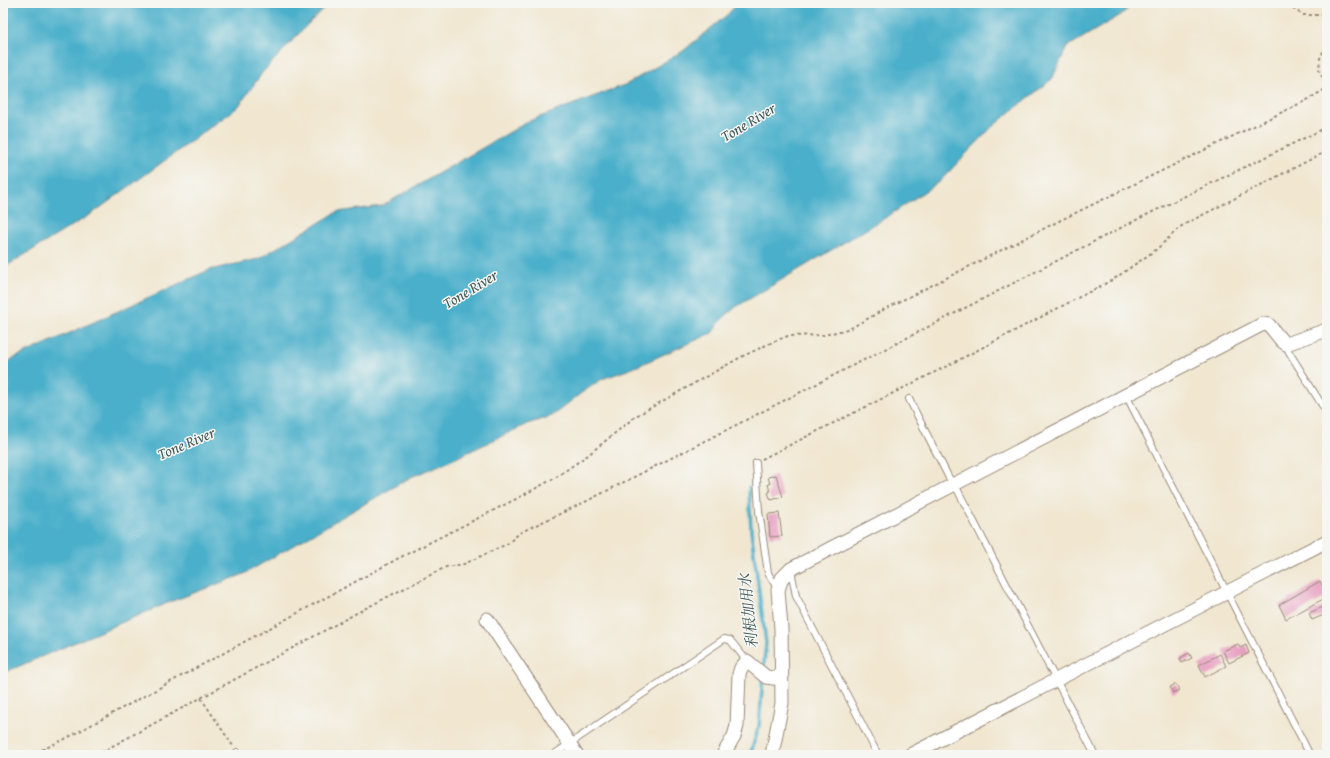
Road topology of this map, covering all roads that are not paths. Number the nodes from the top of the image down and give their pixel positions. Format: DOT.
graph roads {
  1 [pos="1327,330"];
  2 [pos="1286,344"];
  3 [pos="1126,395"];
  4 [pos="908,399"];
  5 [pos="1327,413"];
  6 [pos="756,463"];
  7 [pos="955,485"];
  8 [pos="1327,541"];
  9 [pos="791,569"];
  10 [pos="778,590"];
  11 [pos="1227,593"];
  12 [pos="487,619"];
  13 [pos="747,661"];
  14 [pos="781,679"];
  15 [pos="1056,680"];
  16 [pos="570,744"];
  17 [pos="554,755"];
  18 [pos="577,755"];
  19 [pos="723,755"];
  20 [pos="772,755"];
  21 [pos="878,755"];
  22 [pos="910,755"];
  23 [pos="1095,755"];
  24 [pos="1310,755"];
  1 -- 2 [label="street"];
  2 -- 3 [label="street"];
  2 -- 5 [label="lane"];
  3 -- 7 [label="street"];
  3 -- 11 [label="lane"];
  4 -- 7 [label="lane"];
  6 -- 10 [label="lane"];
  7 -- 9 [label="street"];
  7 -- 15 [label="lane"];
  8 -- 11 [label="street"];
  9 -- 10 [label="street"];
  9 -- 21 [label="lane"];
  10 -- 14 [label="street"];
  11 -- 15 [label="street"];
  11 -- 24 [label="lane"];
  12 -- 16 [label="street"];
  13 -- 14 [label="street"];
  13 -- 16 [label="lane"];
  13 -- 19 [label="street"];
  14 -- 20 [label="street"];
  15 -- 22 [label="street"];
  15 -- 23 [label="lane"];
  16 -- 17 [label="lane"];
  16 -- 18 [label="street"];
}
